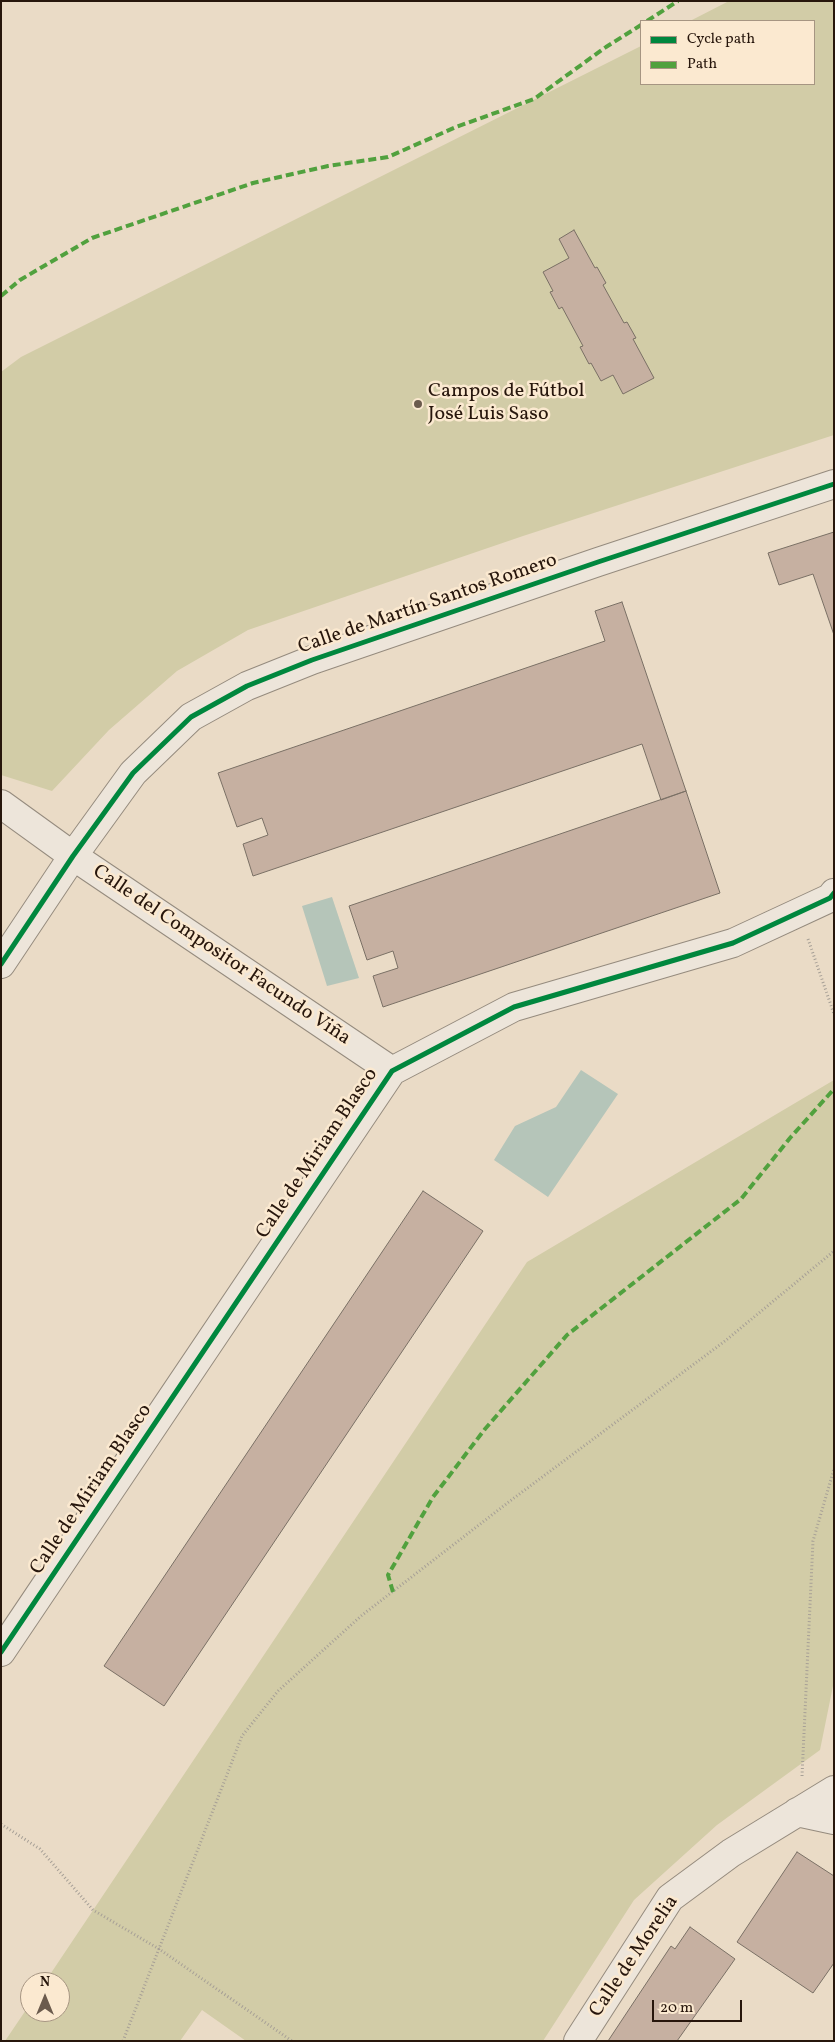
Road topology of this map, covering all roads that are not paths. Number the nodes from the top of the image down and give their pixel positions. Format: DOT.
graph roads {
  1 [pos="834,484"];
  2 [pos="1,804"];
  3 [pos="73,856"];
  4 [pos="834,893"];
  5 [pos="1,964"];
  6 [pos="392,1071"];
  7 [pos="1,1652"];
  8 [pos="834,1790"];
  9 [pos="804,1808"];
  10 [pos="834,1820"];
  11 [pos="578,2041"];
  1 -- 3 [label="street, Calle de Martín Santos Romero"];
  2 -- 3 [label="street, Calle del Compositor Facundo Viña"];
  3 -- 5 [label="street, Calle de Martín Santos Romero"];
  3 -- 6 [label="street, Calle del Compositor Facundo Viña"];
  4 -- 6 [label="street, Calle de Miriam Blasco"];
  6 -- 7 [label="street, Calle de Miriam Blasco"];
  8 -- 9 [label="street, Calle de Morelia"];
  9 -- 10 [label="street"];
  9 -- 11 [label="street, Calle de Morelia"];
}
